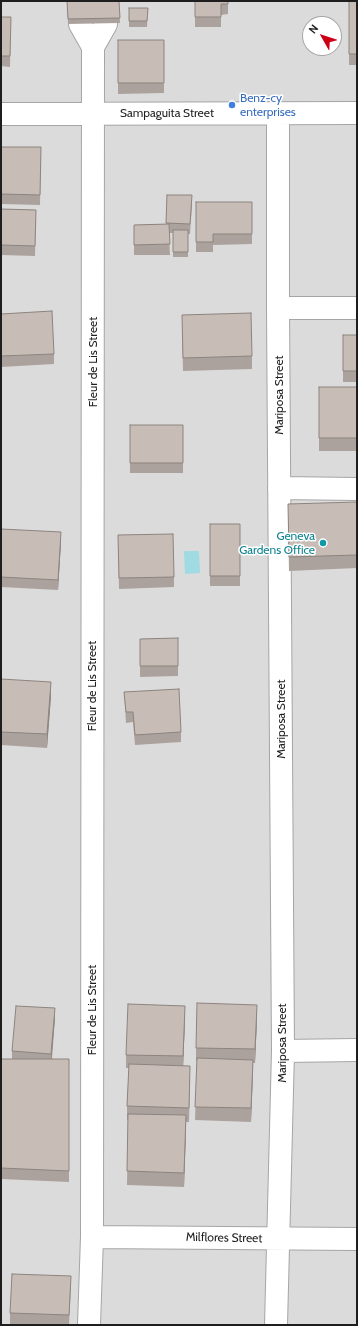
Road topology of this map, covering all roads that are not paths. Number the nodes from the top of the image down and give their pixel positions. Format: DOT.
graph roads {
  1 [pos="80,24"];
  2 [pos="106,24"];
  3 [pos="93,47"];
  4 [pos="93,113"];
  5 [pos="278,113"];
  6 [pos="357,113"];
  7 [pos="1,114"];
  8 [pos="278,308"];
  9 [pos="357,308"];
  10 [pos="279,488"];
  11 [pos="357,489"];
  12 [pos="283,1050"];
  13 [pos="357,1050"];
  14 [pos="92,1236"];
  15 [pos="278,1239"];
  16 [pos="357,1239"];
  17 [pos="89,1325"];
  18 [pos="276,1325"];
  1 -- 3 [label="street, Fleur de Lis Street"];
  2 -- 3 [label="street, Fleur de Lis Street"];
  3 -- 4 [label="street, Fleur de Lis Street"];
  4 -- 5 [label="street, Sampaguita Street"];
  4 -- 7 [label="street, Sampaguita Street"];
  4 -- 14 [label="street, Fleur de Lis Street"];
  5 -- 6 [label="street, Sampaguita Street"];
  5 -- 8 [label="street, Mariposa Street"];
  8 -- 9 [label="street"];
  8 -- 10 [label="street, Mariposa Street"];
  10 -- 11 [label="street"];
  10 -- 12 [label="street, Mariposa Street"];
  12 -- 13 [label="street"];
  12 -- 15 [label="street, Mariposa Street"];
  14 -- 15 [label="street, Milflores Street"];
  14 -- 17 [label="street, Fleur de Lis Street"];
  15 -- 16 [label="street, Milflores Street"];
  15 -- 18 [label="street, Mariposa Street"];
}
